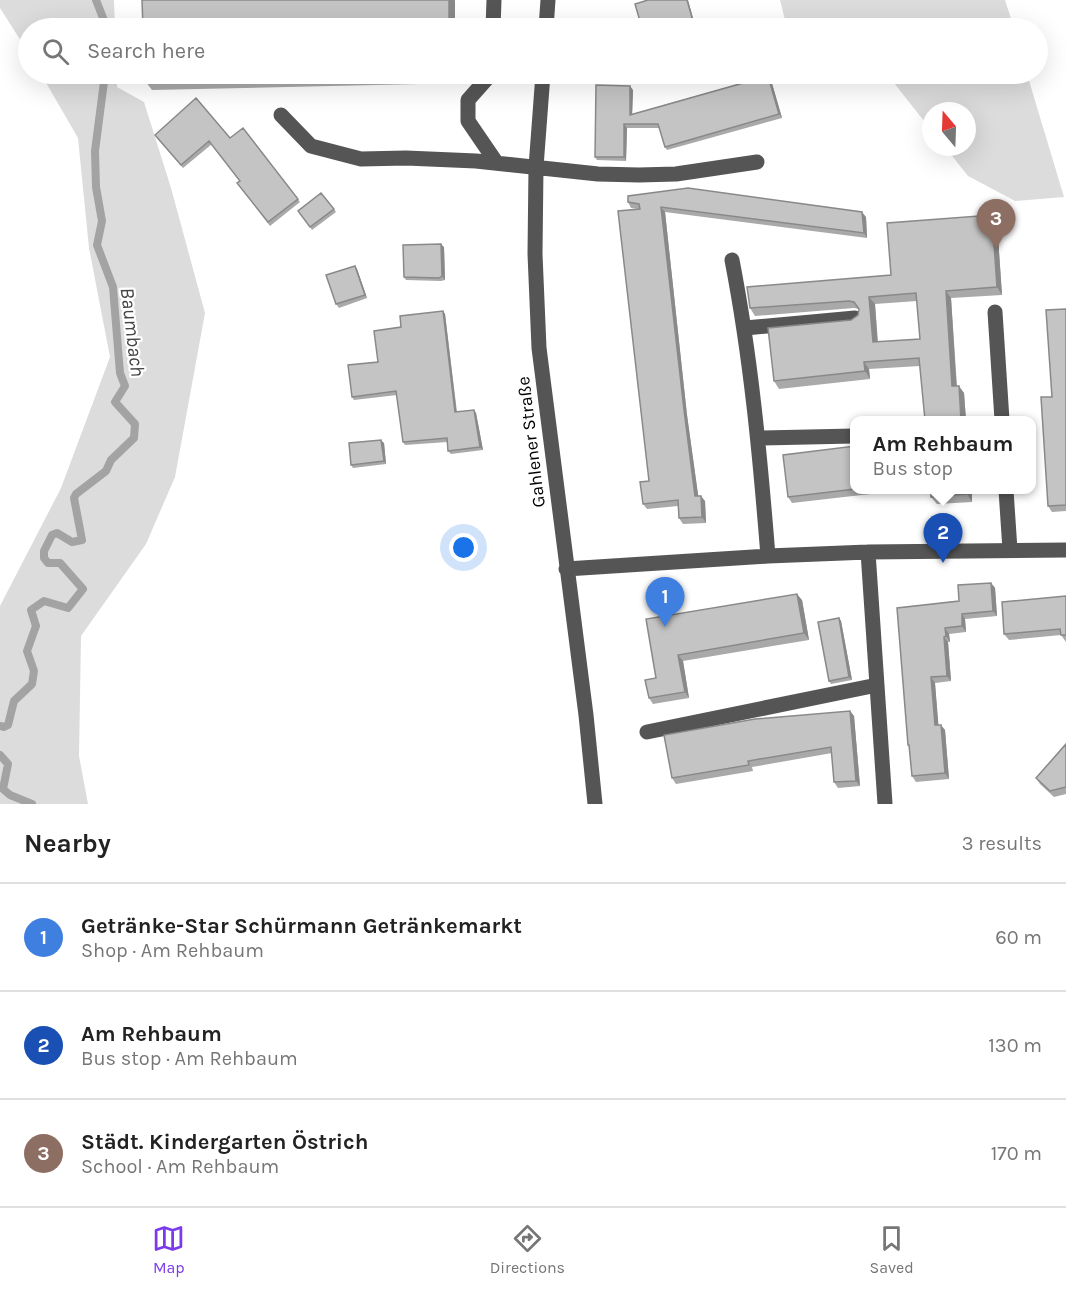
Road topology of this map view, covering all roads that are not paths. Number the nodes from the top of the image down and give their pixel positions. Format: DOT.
graph roads {
  1 [pos="494,0"];
  2 [pos="548,0"];
  3 [pos="493,18"];
  4 [pos="547,18"];
  5 [pos="482,84"];
  6 [pos="542,84"];
  7 [pos="281,115"];
  8 [pos="496,162"];
  9 [pos="757,162"];
  10 [pos="536,167"];
  11 [pos="732,260"];
  12 [pos="995,312"];
  13 [pos="855,318"];
  14 [pos="745,328"];
  15 [pos="1002,416"];
  16 [pos="850,436"];
  17 [pos="758,438"];
  18 [pos="1006,494"];
  19 [pos="1010,550"];
  20 [pos="1066,550"];
  21 [pos="868,552"];
  22 [pos="768,556"];
  23 [pos="566,569"];
  24 [pos="877,685"];
  25 [pos="647,732"];
  26 [pos="595,804"];
  27 [pos="885,804"];
  1 -- 3 [label="street"];
  2 -- 4 [label="street"];
  5 -- 8 [label="street"];
  6 -- 10 [label="street, Gahlener Straße"];
  7 -- 8 [label="street"];
  8 -- 10 [label="street"];
  9 -- 10 [label="street"];
  10 -- 23 [label="street, Gahlener Straße"];
  11 -- 14 [label="street"];
  12 -- 15 [label="street"];
  13 -- 14 [label="street"];
  14 -- 17 [label="street"];
  16 -- 17 [label="street"];
  17 -- 22 [label="street"];
  18 -- 19 [label="street"];
  19 -- 20 [label="street"];
  19 -- 21 [label="street"];
  21 -- 22 [label="street"];
  21 -- 24 [label="street"];
  22 -- 23 [label="street"];
  23 -- 26 [label="street, Gahlener Straße"];
  24 -- 25 [label="street"];
  24 -- 27 [label="street"];
}
